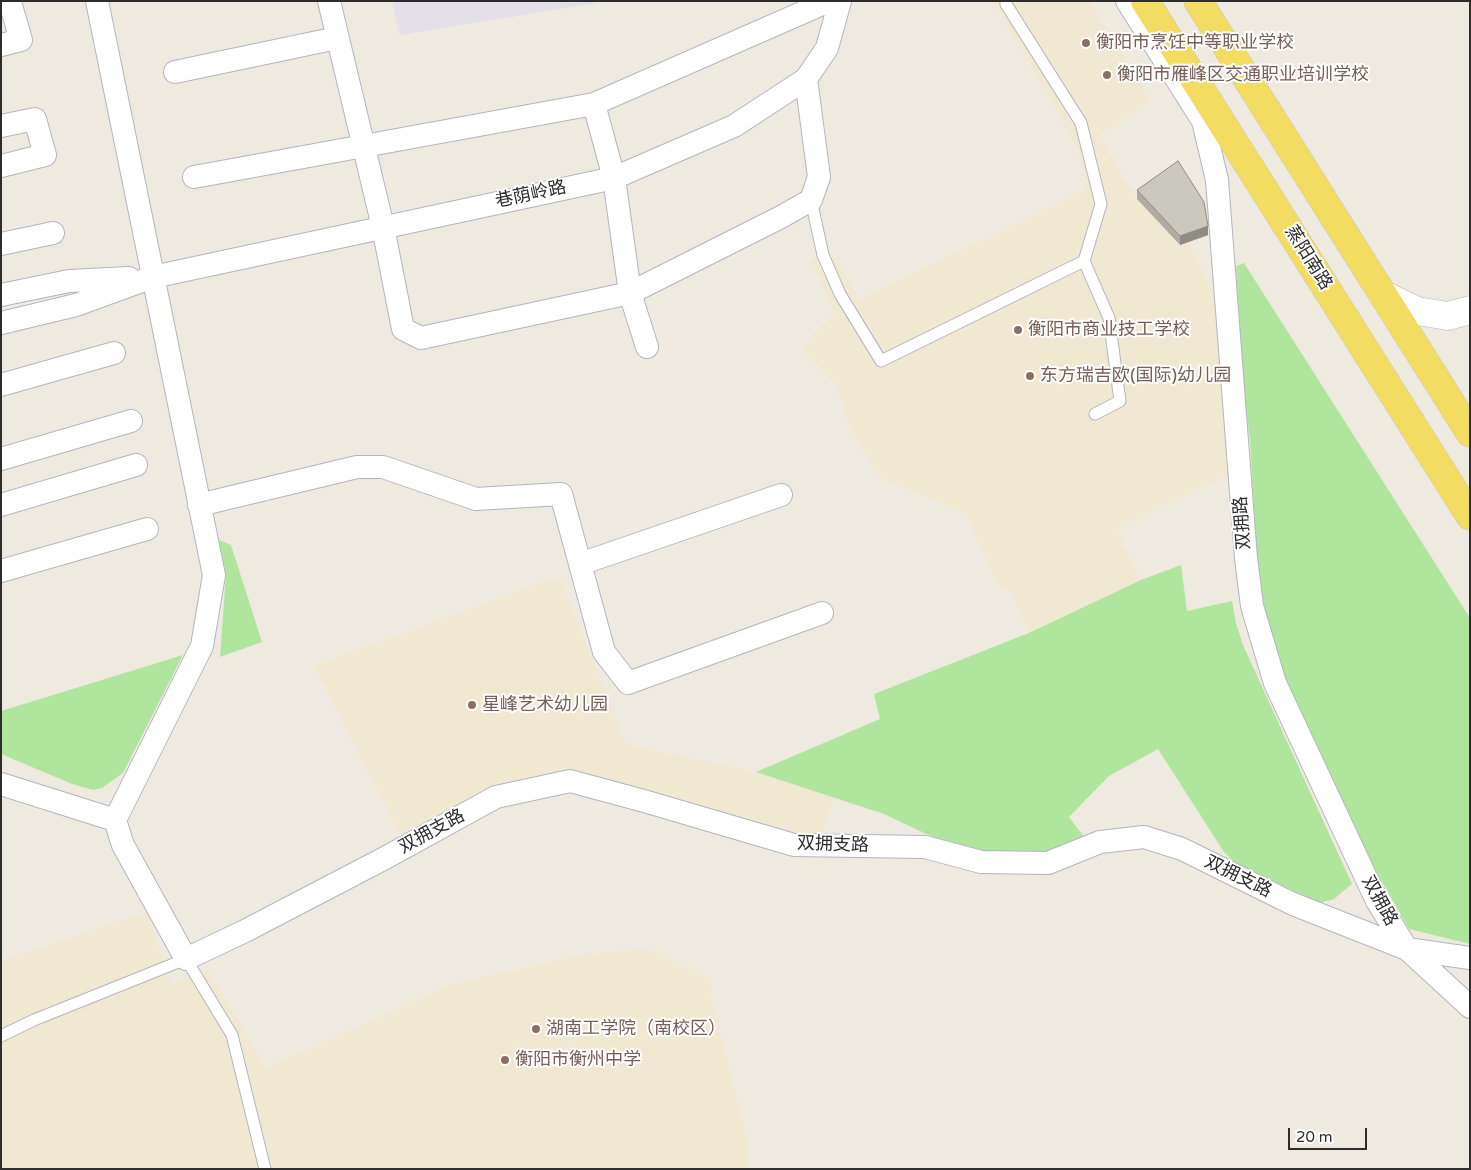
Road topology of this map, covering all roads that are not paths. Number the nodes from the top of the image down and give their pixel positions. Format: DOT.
graph roads {
  1 [pos="97,1"];
  2 [pos="329,1"];
  3 [pos="829,1"];
  4 [pos="840,1"];
  5 [pos="1006,1"];
  6 [pos="1127,1"];
  7 [pos="1144,1"];
  8 [pos="1198,1"];
  9 [pos="1,4"];
  10 [pos="337,38"];
  11 [pos="1,45"];
  12 [pos="175,72"];
  13 [pos="806,79"];
  14 [pos="594,104"];
  15 [pos="1,126"];
  16 [pos="364,146"];
  17 [pos="1,166"];
  18 [pos="194,178"];
  19 [pos="614,178"];
  20 [pos="811,200"];
  21 [pos="383,228"];
  22 [pos="53,233"];
  23 [pos="1,244"];
  24 [pos="1084,261"];
  25 [pos="153,277"];
  26 [pos="630,292"];
  27 [pos="1382,294"];
  28 [pos="1,295"];
  29 [pos="1470,310"];
  30 [pos="1,323"];
  31 [pos="647,347"];
  32 [pos="114,353"];
  33 [pos="1,385"];
  34 [pos="1095,414"];
  35 [pos="131,421"];
  36 [pos="1470,433"];
  37 [pos="1,459"];
  38 [pos="136,465"];
  39 [pos="781,495"];
  40 [pos="1,505"];
  41 [pos="200,505"];
  42 [pos="1470,516"];
  43 [pos="147,529"];
  44 [pos="580,564"];
  45 [pos="1,571"];
  46 [pos="822,613"];
  47 [pos="1,784"];
  48 [pos="115,820"];
  49 [pos="1408,949"];
  50 [pos="1470,958"];
  51 [pos="186,959"];
  52 [pos="1470,1007"];
  53 [pos="1,1036"];
  54 [pos="265,1169"];
  1 -- 25 [label="street"];
  2 -- 10 [label="street"];
  3 -- 14 [label="street"];
  4 -- 13 [label="street, 巷荫岭路"];
  5 -- 24 [label="lane"];
  6 -- 49 [label="street, 双拥路"];
  7 -- 42 [label="main road, 蒸阳南路"];
  8 -- 27 [label="main road"];
  9 -- 11 [label="street"];
  10 -- 12 [label="street"];
  10 -- 16 [label="street"];
  13 -- 19 [label="street, 巷荫岭路"];
  13 -- 20 [label="street"];
  14 -- 16 [label="street"];
  14 -- 19 [label="street"];
  15 -- 17 [label="street"];
  16 -- 18 [label="street"];
  16 -- 21 [label="street"];
  19 -- 21 [label="street, 巷荫岭路"];
  19 -- 26 [label="street"];
  20 -- 24 [label="lane"];
  20 -- 26 [label="street"];
  21 -- 25 [label="street, 巷荫岭路"];
  21 -- 26 [label="street"];
  22 -- 23 [label="street"];
  24 -- 34 [label="lane"];
  25 -- 28 [label="street"];
  25 -- 30 [label="street"];
  25 -- 41 [label="street"];
  26 -- 31 [label="street"];
  27 -- 29 [label="street"];
  27 -- 36 [label="main road"];
  32 -- 33 [label="street"];
  35 -- 37 [label="street"];
  38 -- 40 [label="street"];
  39 -- 44 [label="street"];
  41 -- 44 [label="street"];
  41 -- 48 [label="street"];
  43 -- 45 [label="street"];
  44 -- 46 [label="street"];
  47 -- 48 [label="street"];
  48 -- 51 [label="street"];
  49 -- 50 [label="street, 双拥支路"];
  49 -- 51 [label="street, 双拥支路"];
  49 -- 52 [label="street, 双拥路"];
  51 -- 53 [label="lane"];
  51 -- 54 [label="lane"];
}
